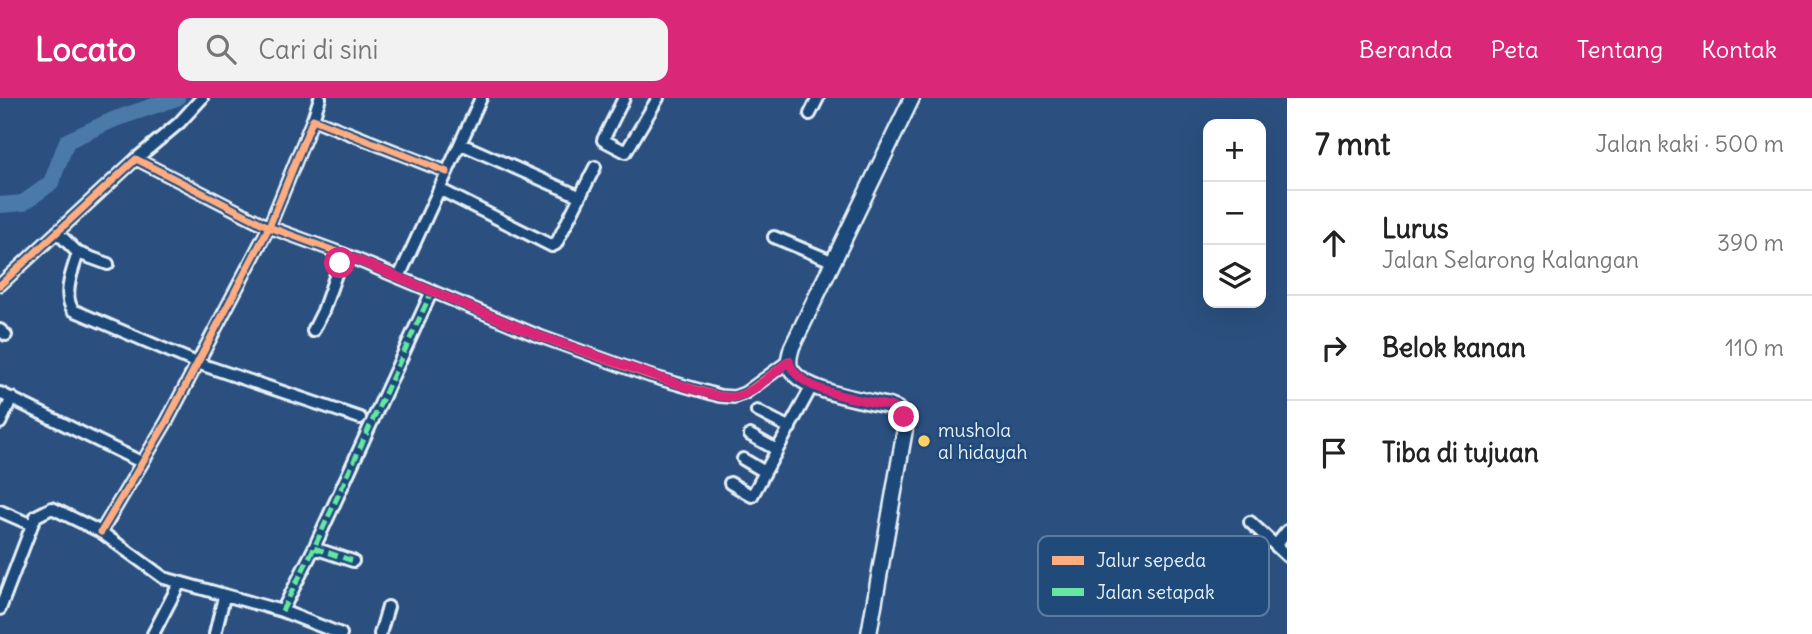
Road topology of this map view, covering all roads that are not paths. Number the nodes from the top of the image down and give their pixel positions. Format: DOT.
graph roads {
  1 [pos="202,98"];
  2 [pos="320,98"];
  3 [pos="481,98"];
  4 [pos="624,98"];
  5 [pos="658,98"];
  6 [pos="818,98"];
  7 [pos="912,98"];
  8 [pos="810,114"];
  9 [pos="313,119"];
  10 [pos="461,144"];
  11 [pos="136,159"];
  12 [pos="595,167"];
  13 [pos="447,172"];
  14 [pos="439,189"];
  15 [pos="579,197"];
  16 [pos="269,227"];
  17 [pos="57,232"];
  18 [pos="774,237"];
  19 [pos="78,253"];
  20 [pos="343,254"];
  21 [pos="834,262"];
  22 [pos="108,264"];
  23 [pos="399,277"];
  24 [pos="0,285"];
  25 [pos="432,291"];
  26 [pos="313,331"];
  27 [pos="789,361"];
  28 [pos="197,363"];
  29 [pos="812,386"];
  30 [pos="0,393"];
  31 [pos="12,398"];
  32 [pos="757,411"];
  33 [pos="360,418"];
  34 [pos="0,423"];
  35 [pos="790,428"];
  36 [pos="750,435"];
  37 [pos="777,450"];
  38 [pos="743,459"];
  39 [pos="141,462"];
  40 [pos="765,472"];
  41 [pos="730,483"];
  42 [pos="0,511"];
  43 [pos="1250,522"];
  44 [pos="32,525"];
  45 [pos="1287,531"];
  46 [pos="101,532"];
  47 [pos="1266,536"];
  48 [pos="1269,539"];
  49 [pos="1276,545"];
  50 [pos="314,548"];
  51 [pos="1287,555"];
  52 [pos="353,561"];
  53 [pos="179,584"];
  54 [pos="224,597"];
  55 [pos="388,607"];
  56 [pos="0,609"];
  57 [pos="282,611"];
  58 [pos="153,634"];
  59 [pos="215,634"];
  60 [pos="340,634"];
  61 [pos="380,634"];
  62 [pos="869,634"];
  1 -- 11 [label="street"];
  2 -- 9 [label="street"];
  3 -- 10 [label="street"];
  4 -- 5 [label="street"];
  6 -- 8 [label="street"];
  7 -- 21 [label="main road"];
  9 -- 13 [label="street"];
  9 -- 16 [label="street"];
  10 -- 13 [label="street"];
  10 -- 15 [label="street"];
  11 -- 16 [label="street"];
  11 -- 17 [label="street"];
  12 -- 15 [label="street"];
  13 -- 14 [label="street"];
  14 -- 15 [label="street"];
  14 -- 23 [label="street"];
  16 -- 20 [label="street"];
  16 -- 28 [label="street"];
  17 -- 19 [label="street"];
  17 -- 24 [label="street"];
  18 -- 21 [label="street"];
  19 -- 22 [label="street"];
  19 -- 28 [label="street"];
  20 -- 23 [label="street"];
  20 -- 26 [label="street"];
  21 -- 27 [label="main road"];
  23 -- 25 [label="street"];
  25 -- 27 [label="street"];
  25 -- 50 [label="street"];
  27 -- 29 [label="main road"];
  28 -- 33 [label="street"];
  28 -- 39 [label="street"];
  29 -- 35 [label="street"];
  29 -- 62 [label="main road"];
  30 -- 31 [label="street"];
  31 -- 34 [label="street"];
  31 -- 39 [label="street"];
  32 -- 35 [label="street"];
  35 -- 37 [label="street"];
  36 -- 37 [label="street"];
  37 -- 40 [label="street"];
  38 -- 40 [label="street"];
  39 -- 46 [label="street"];
  40 -- 41 [label="street"];
  42 -- 44 [label="street"];
  43 -- 47 [label="street"];
  44 -- 46 [label="street"];
  44 -- 56 [label="street"];
  45 -- 49 [label="street"];
  46 -- 53 [label="street"];
  48 -- 49 [label="street"];
  49 -- 51 [label="street"];
  50 -- 52 [label="street"];
  50 -- 57 [label="street"];
  53 -- 54 [label="street"];
  53 -- 58 [label="street"];
  54 -- 57 [label="street"];
  54 -- 59 [label="street"];
  55 -- 61 [label="street"];
  57 -- 60 [label="street"];
}
